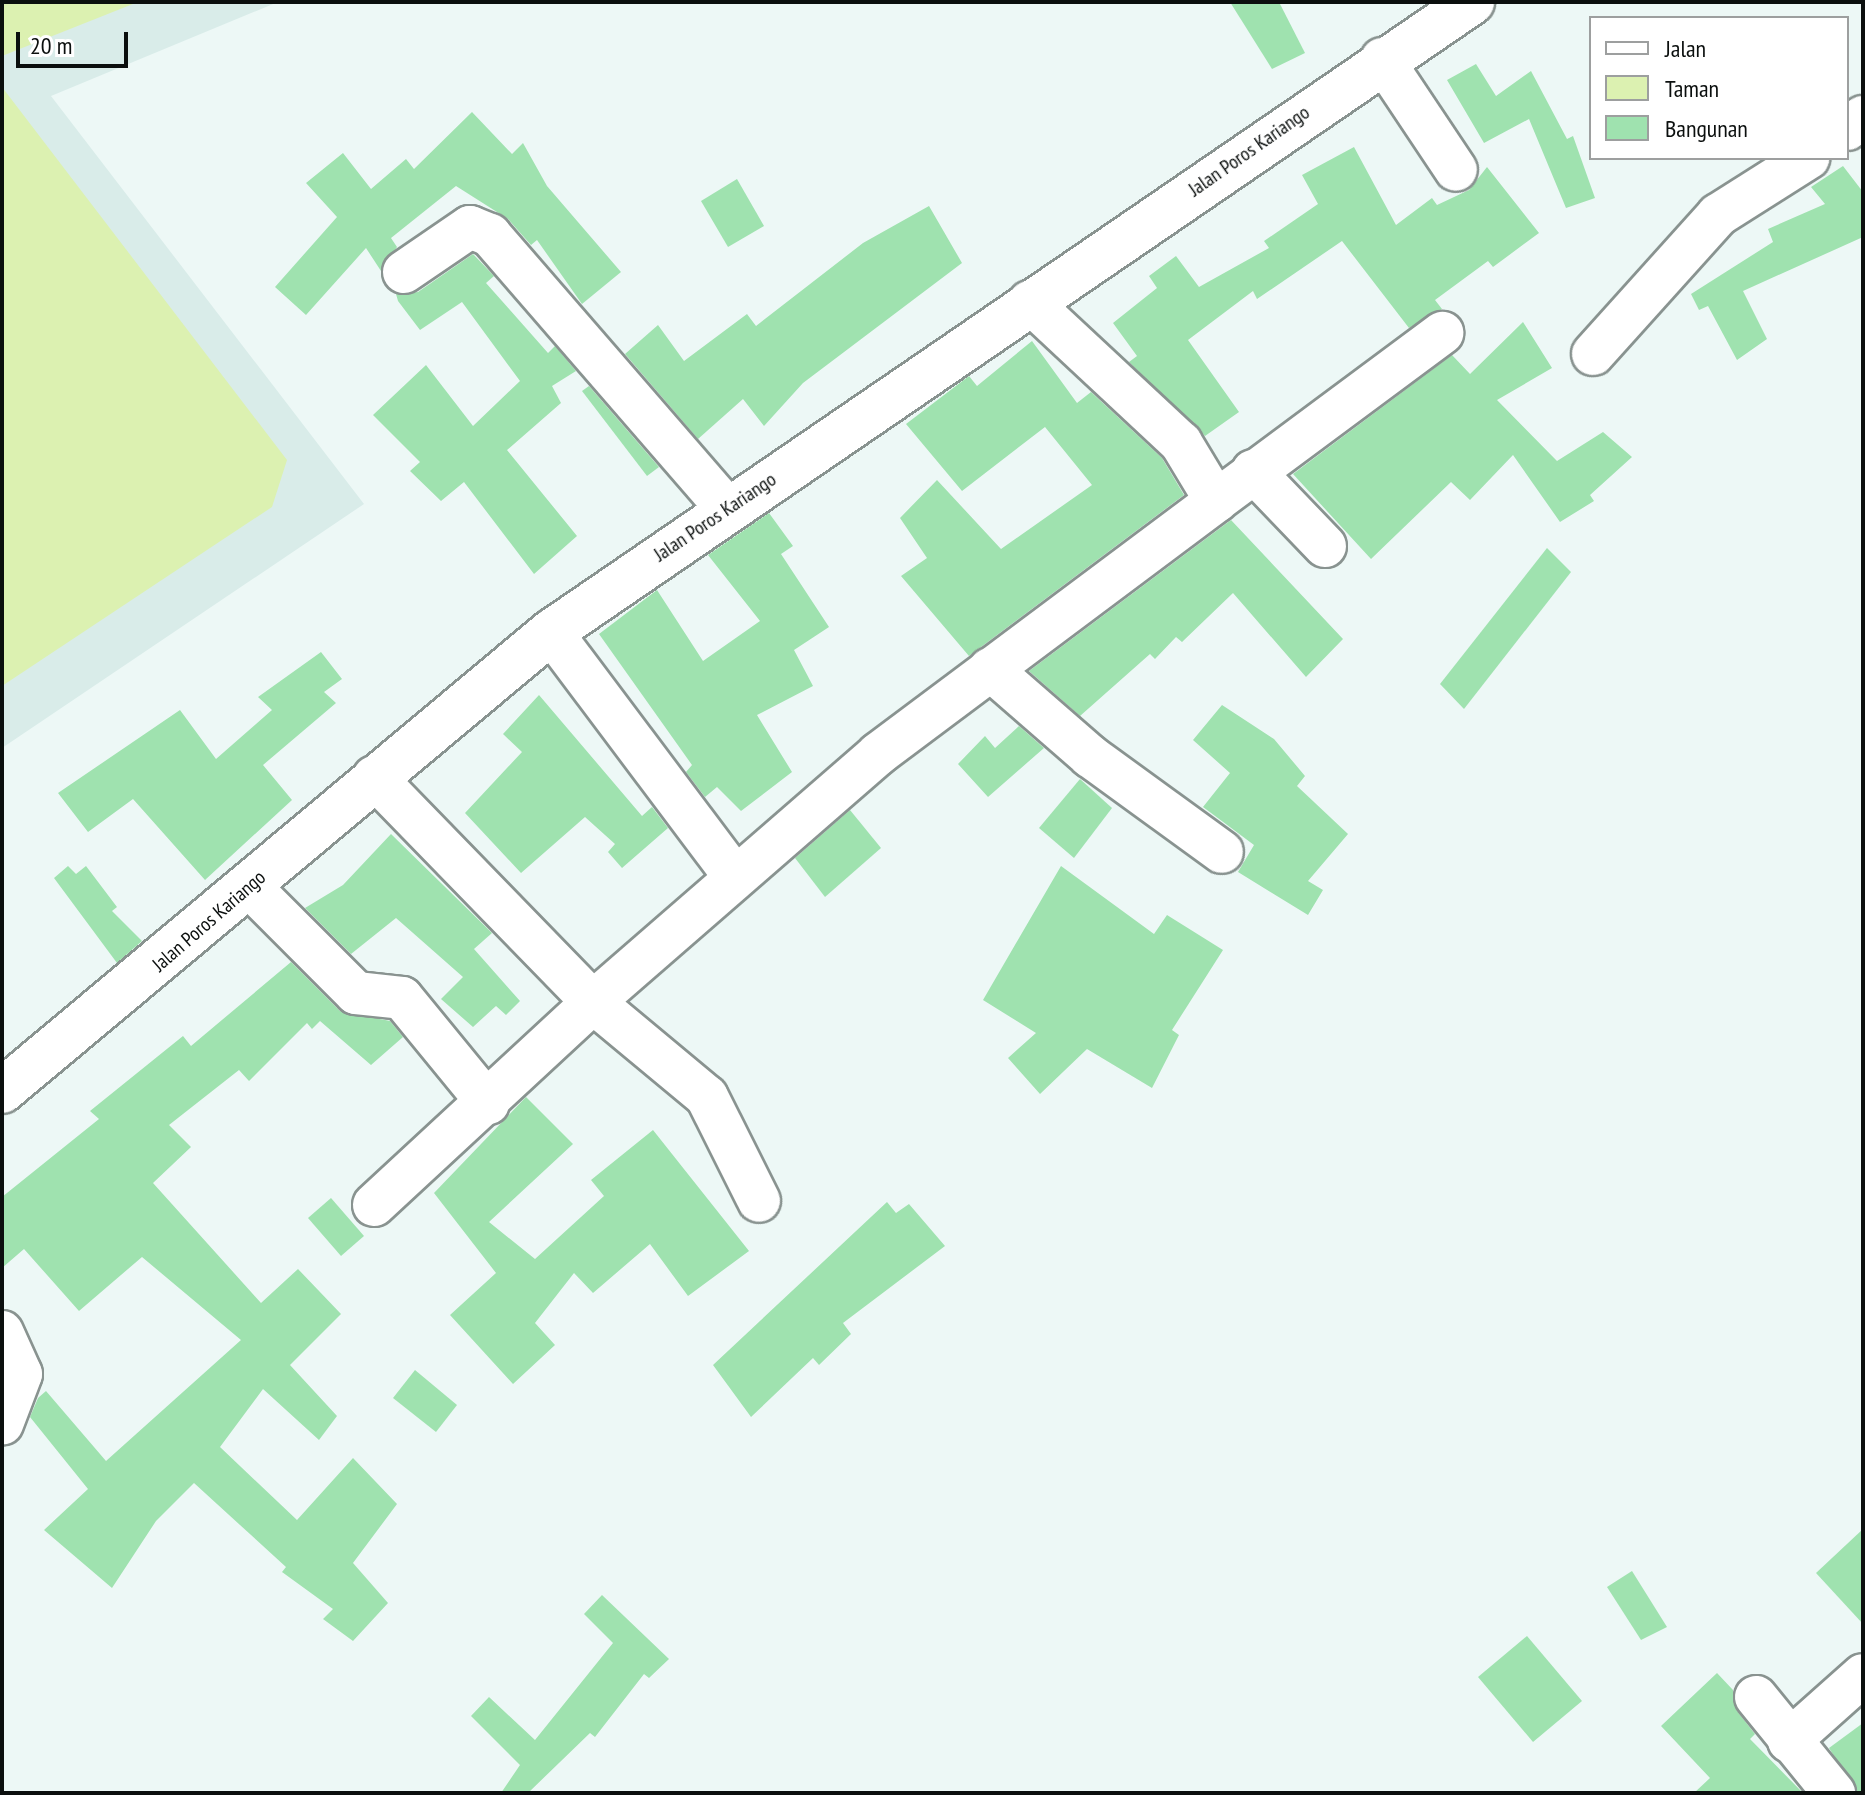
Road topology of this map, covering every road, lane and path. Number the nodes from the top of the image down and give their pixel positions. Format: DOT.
graph roads {
  1 [pos="1472,2"];
  2 [pos="1382,59"];
  3 [pos="1805,160"];
  4 [pos="1456,170"];
  5 [pos="404,272"];
  6 [pos="1030,302"];
  7 [pos="1442,333"];
  8 [pos="1593,354"];
  9 [pos="1253,471"];
  10 [pos="1216,501"];
  11 [pos="727,509"];
  12 [pos="1325,546"];
  13 [pos="551,632"];
  14 [pos="990,669"];
  15 [pos="374,777"];
  16 [pos="1222,852"];
  17 [pos="734,876"];
  18 [pos="250,887"];
  19 [pos="593,1002"];
  20 [pos="2,1091"];
  21 [pos="488,1103"];
  22 [pos="759,1201"];
  23 [pos="374,1205"];
  24 [pos="2,1332"];
  25 [pos="2,1424"];
  26 [pos="1863,1675"];
  27 [pos="1756,1697"];
  28 [pos="1789,1741"];
  29 [pos="1834,1793"];
  1 -- 2 [label="main road, Jalan Poros Kariango"];
  2 -- 4 [label="street"];
  2 -- 6 [label="main road, Jalan Poros Kariango"];
  3 -- 8 [label="street"];
  5 -- 11 [label="street"];
  6 -- 10 [label="street"];
  6 -- 11 [label="main road, Jalan Poros Kariango"];
  7 -- 9 [label="street"];
  9 -- 10 [label="street"];
  9 -- 12 [label="street"];
  10 -- 14 [label="street"];
  11 -- 13 [label="main road, Jalan Poros Kariango"];
  13 -- 15 [label="main road, Jalan Poros Kariango"];
  13 -- 17 [label="street"];
  14 -- 16 [label="street"];
  14 -- 17 [label="street"];
  15 -- 18 [label="main road, Jalan Poros Kariango"];
  15 -- 19 [label="street"];
  17 -- 19 [label="street"];
  18 -- 20 [label="main road, Jalan Poros Kariango"];
  18 -- 21 [label="street"];
  19 -- 21 [label="street"];
  19 -- 22 [label="street"];
  21 -- 23 [label="street"];
  24 -- 25 [label="street"];
  26 -- 28 [label="street"];
  27 -- 28 [label="street"];
  28 -- 29 [label="street"];
}
